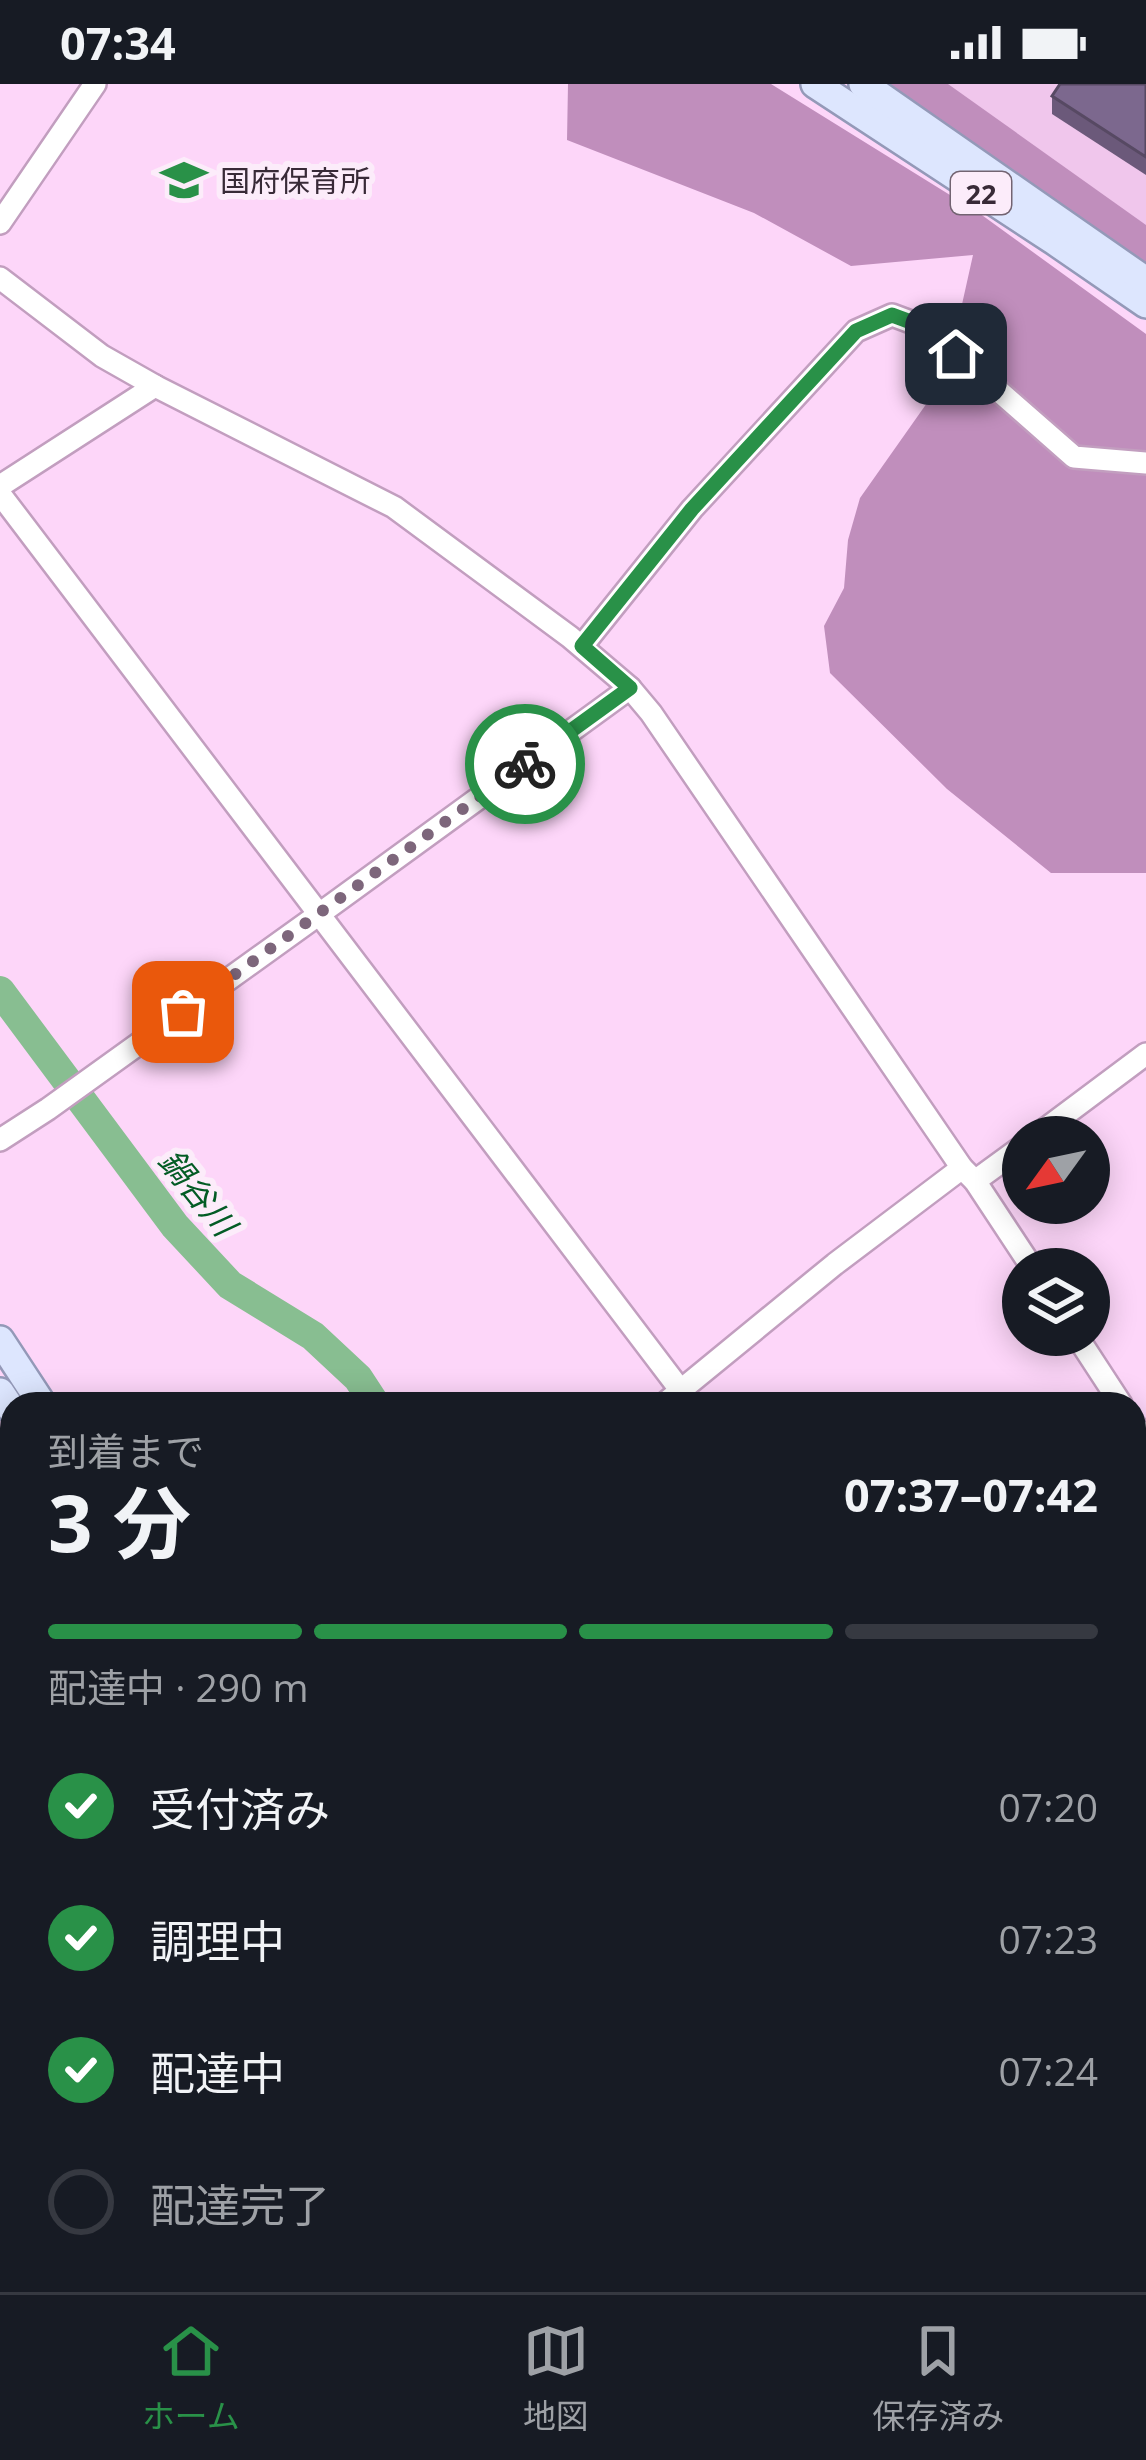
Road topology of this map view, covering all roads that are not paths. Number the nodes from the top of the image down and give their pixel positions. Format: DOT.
graph roads {
  1 [pos="95,84"];
  2 [pos="815,84"];
  3 [pos="863,84"];
  4 [pos="0,223"];
  5 [pos="0,278"];
  6 [pos="1146,280"];
  7 [pos="1146,304"];
  8 [pos="155,386"];
  9 [pos="1146,464"];
  10 [pos="0,490"];
  11 [pos="582,646"];
  12 [pos="630,688"];
  13 [pos="318,915"];
  14 [pos="1146,1054"];
  15 [pos="1063,1116"];
  16 [pos="0,1140"];
  17 [pos="1002,1157"];
  18 [pos="969,1175"];
  19 [pos="1019,1248"];
  20 [pos="0,1340"];
  21 [pos="1090,1356"];
  22 [pos="33,1392"];
  23 [pos="672,1392"];
  24 [pos="687,1392"];
  25 [pos="1113,1392"];
  1 -- 4 [label="street"];
  2 -- 7 [label="main road, 22"];
  3 -- 6 [label="main road, 22"];
  5 -- 8 [label="street"];
  8 -- 10 [label="street"];
  8 -- 11 [label="street"];
  9 -- 11 [label="street"];
  10 -- 13 [label="street"];
  11 -- 12 [label="street"];
  12 -- 13 [label="street"];
  12 -- 18 [label="street"];
  13 -- 16 [label="street"];
  13 -- 23 [label="street"];
  14 -- 15 [label="street"];
  17 -- 18 [label="street"];
  18 -- 19 [label="street"];
  18 -- 24 [label="street"];
  20 -- 22 [label="main road"];
  21 -- 25 [label="street"];
}
